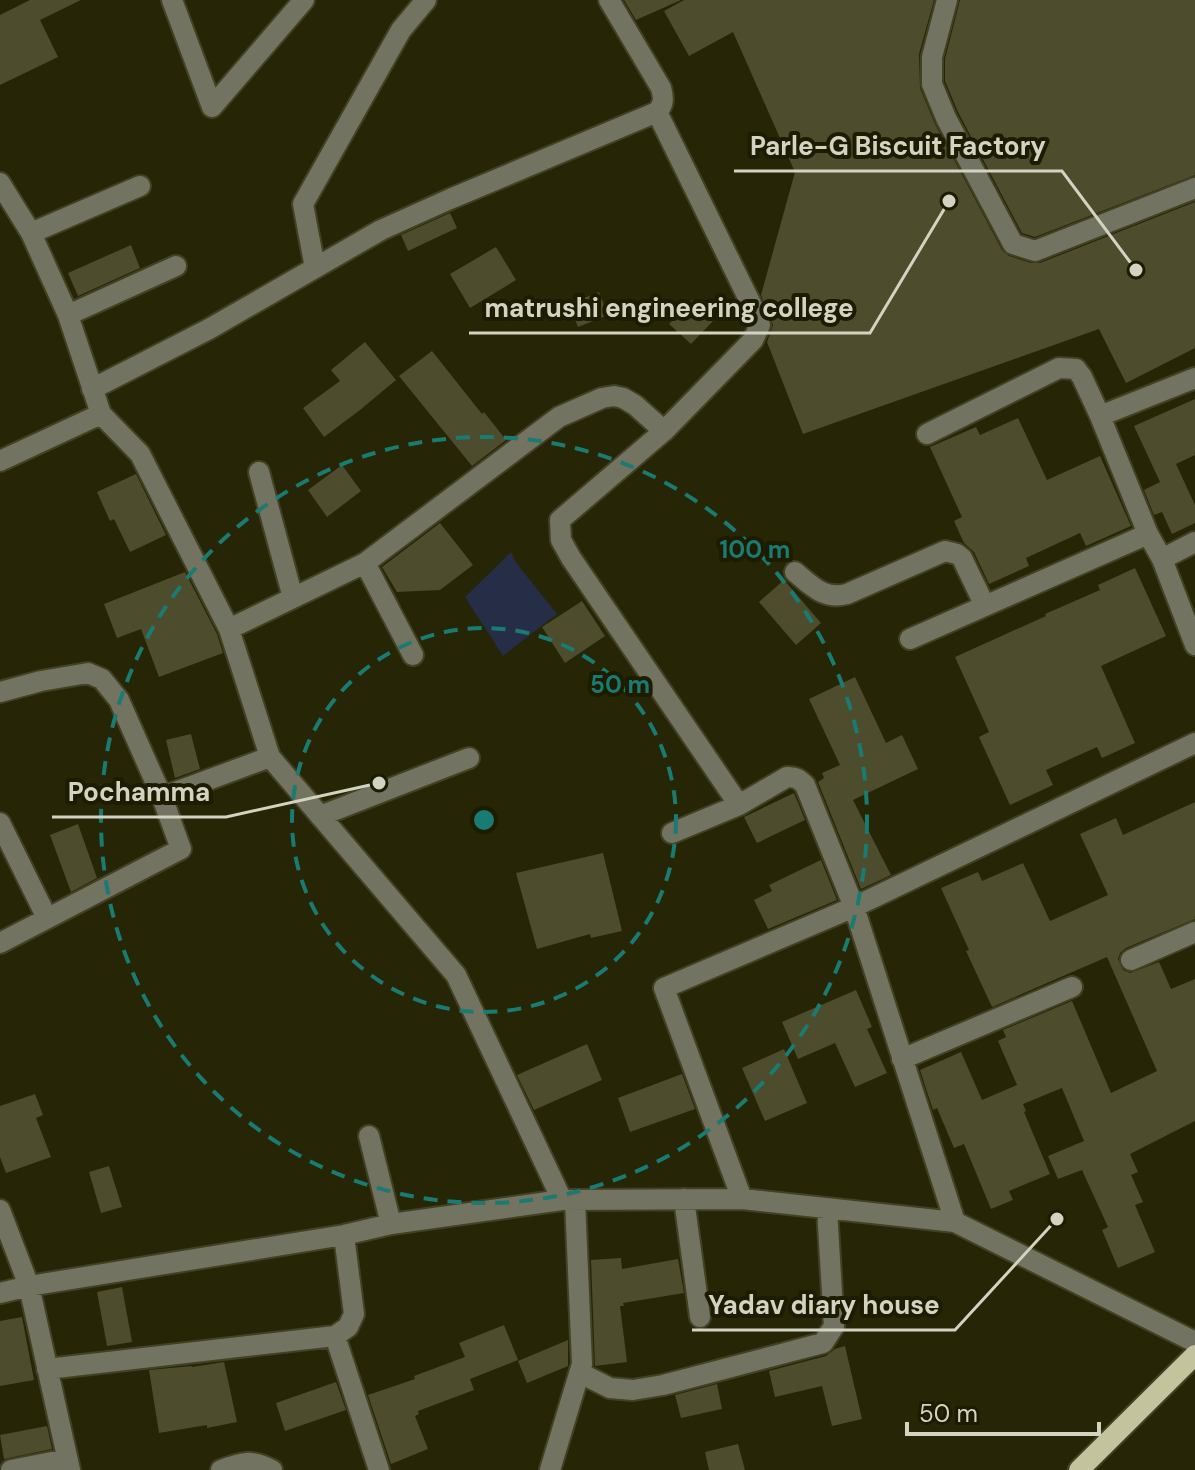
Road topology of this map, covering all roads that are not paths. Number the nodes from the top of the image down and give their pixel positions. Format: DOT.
graph roads {
  1 [pos="172,0"];
  2 [pos="304,0"];
  3 [pos="426,0"];
  4 [pos="609,0"];
  5 [pos="947,0"];
  6 [pos="657,112"];
  7 [pos="0,183"];
  8 [pos="140,186"];
  9 [pos="1195,188"];
  10 [pos="31,233"];
  11 [pos="176,266"];
  12 [pos="315,268"];
  13 [pos="68,315"];
  14 [pos="1195,378"];
  15 [pos="92,389"];
  16 [pos="101,414"];
  17 [pos="1100,416"];
  18 [pos="664,431"];
  19 [pos="927,434"];
  20 [pos="0,461"];
  21 [pos="259,472"];
  22 [pos="1148,534"];
  23 [pos="1195,542"];
  24 [pos="1162,559"];
  25 [pos="365,563"];
  26 [pos="795,572"];
  27 [pos="293,598"];
  28 [pos="985,606"];
  29 [pos="229,629"];
  30 [pos="910,639"];
  31 [pos="1195,645"];
  32 [pos="413,655"];
  33 [pos="0,692"];
  34 [pos="1195,743"];
  35 [pos="270,757"];
  36 [pos="469,758"];
  37 [pos="162,797"];
  38 [pos="739,805"];
  39 [pos="320,816"];
  40 [pos="0,823"];
  41 [pos="672,833"];
  42 [pos="854,907"];
  43 [pos="47,918"];
  44 [pos="1195,932"];
  45 [pos="0,943"];
  46 [pos="1131,960"];
  47 [pos="1072,987"];
  48 [pos="902,1059"];
  49 [pos="369,1136"];
  50 [pos="684,1199"];
  51 [pos="742,1199"];
  52 [pos="568,1200"];
  53 [pos="827,1209"];
  54 [pos="0,1210"];
  55 [pos="955,1222"];
  56 [pos="391,1224"];
  57 [pos="344,1235"];
  58 [pos="29,1286"];
  59 [pos="0,1293"];
  60 [pos="700,1317"];
  61 [pos="335,1336"];
  62 [pos="1195,1342"];
  63 [pos="1195,1355"];
  64 [pos="47,1369"];
  65 [pos="580,1373"];
  66 [pos="68,1464"];
  67 [pos="11,1470"];
  68 [pos="221,1470"];
  69 [pos="272,1470"];
  70 [pos="379,1470"];
  71 [pos="550,1470"];
  72 [pos="1079,1470"];
  1 -- 2 [label="street"];
  3 -- 12 [label="street"];
  4 -- 6 [label="street"];
  5 -- 9 [label="street"];
  6 -- 12 [label="street"];
  6 -- 18 [label="street"];
  7 -- 10 [label="street"];
  8 -- 10 [label="street"];
  10 -- 13 [label="street"];
  11 -- 13 [label="street"];
  12 -- 15 [label="street"];
  13 -- 15 [label="street"];
  14 -- 17 [label="street"];
  15 -- 16 [label="street"];
  16 -- 20 [label="street"];
  16 -- 29 [label="street"];
  17 -- 19 [label="street"];
  17 -- 22 [label="street"];
  18 -- 25 [label="street"];
  18 -- 38 [label="street"];
  21 -- 27 [label="street"];
  22 -- 24 [label="street"];
  22 -- 28 [label="street"];
  23 -- 24 [label="street"];
  24 -- 31 [label="street"];
  25 -- 27 [label="street"];
  25 -- 32 [label="street"];
  26 -- 28 [label="street"];
  27 -- 29 [label="street"];
  28 -- 30 [label="street"];
  29 -- 35 [label="street"];
  33 -- 37 [label="street"];
  34 -- 42 [label="street"];
  35 -- 37 [label="street"];
  35 -- 39 [label="street"];
  36 -- 39 [label="street"];
  37 -- 43 [label="street"];
  38 -- 41 [label="street"];
  38 -- 42 [label="street"];
  39 -- 52 [label="street"];
  40 -- 43 [label="street"];
  42 -- 48 [label="street"];
  42 -- 51 [label="street"];
  43 -- 45 [label="street"];
  44 -- 46 [label="street"];
  47 -- 48 [label="street"];
  48 -- 55 [label="street"];
  49 -- 56 [label="street"];
  50 -- 51 [label="street"];
  50 -- 52 [label="street"];
  50 -- 60 [label="street"];
  51 -- 53 [label="street"];
  52 -- 56 [label="street"];
  52 -- 65 [label="street"];
  53 -- 55 [label="street"];
  53 -- 65 [label="street"];
  54 -- 58 [label="street"];
  55 -- 62 [label="street"];
  56 -- 57 [label="street"];
  57 -- 58 [label="street"];
  57 -- 61 [label="street"];
  58 -- 59 [label="street"];
  58 -- 64 [label="street"];
  61 -- 64 [label="street"];
  61 -- 70 [label="street"];
  63 -- 72 [label="main road"];
  64 -- 66 [label="street"];
  65 -- 71 [label="street"];
  66 -- 67 [label="street"];
  68 -- 69 [label="street"];
}
